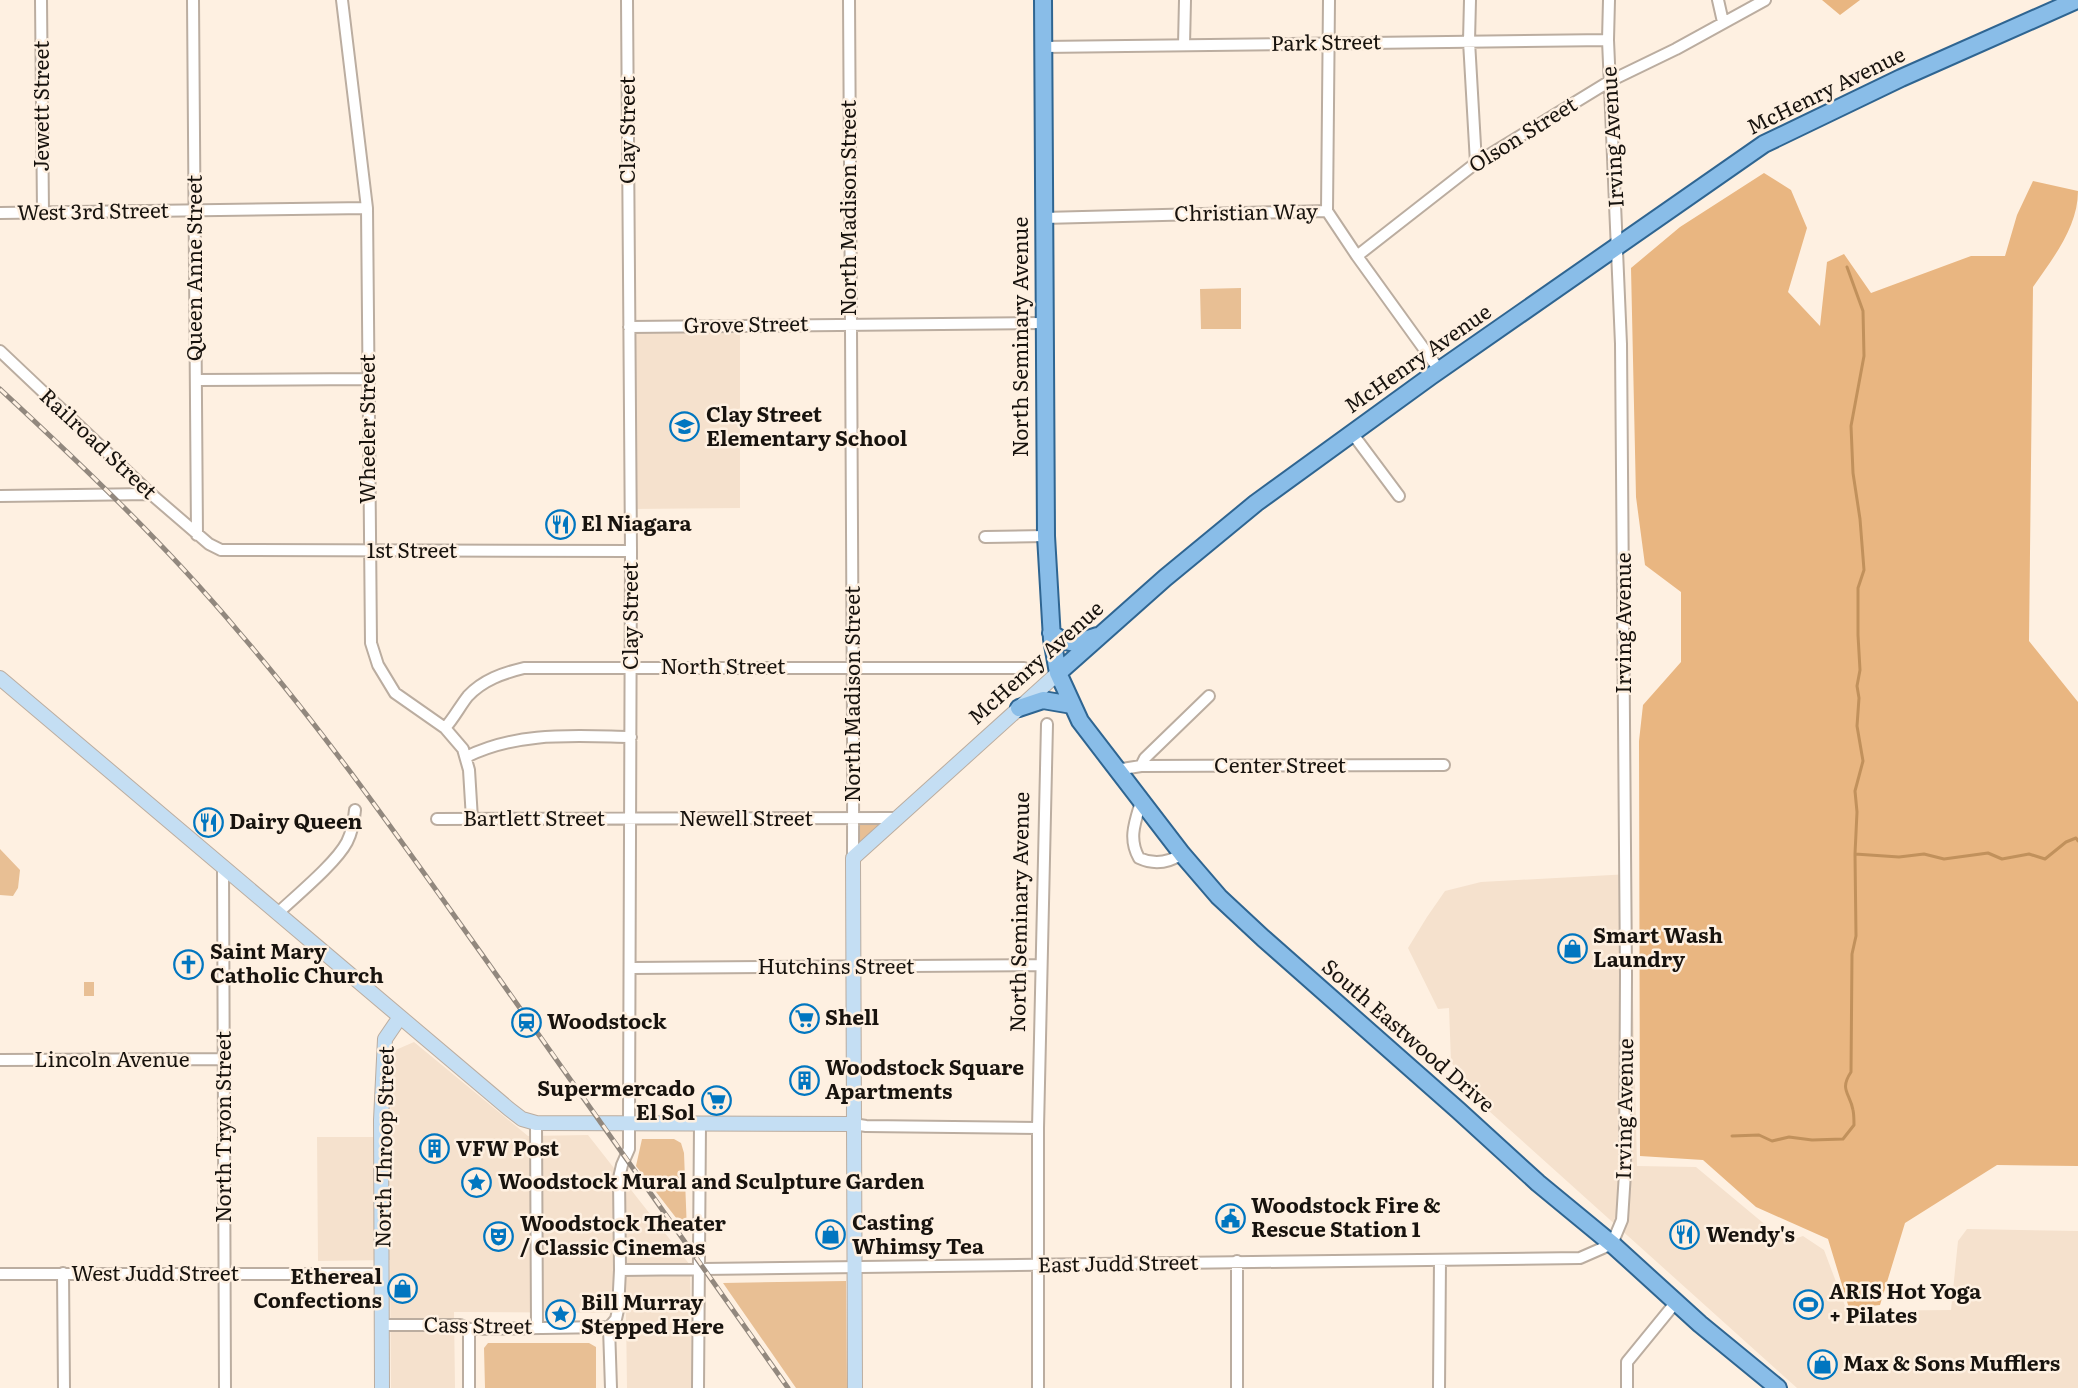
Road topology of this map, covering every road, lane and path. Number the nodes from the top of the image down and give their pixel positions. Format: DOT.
graph roads {
  1 [pos="41,0"];
  2 [pos="193,0"];
  3 [pos="342,0"];
  4 [pos="627,0"];
  5 [pos="849,0"];
  6 [pos="1043,0"];
  7 [pos="1185,0"];
  8 [pos="1329,0"];
  9 [pos="1470,0"];
  10 [pos="1609,0"];
  11 [pos="1718,0"];
  12 [pos="1765,0"];
  13 [pos="2077,0"];
  14 [pos="1723,22"];
  15 [pos="1608,40"];
  16 [pos="1469,41"];
  17 [pos="1329,43"];
  18 [pos="1184,45"];
  19 [pos="1043,46"];
  20 [pos="1610,81"];
  21 [pos="1476,163"];
  22 [pos="367,208"];
  23 [pos="195,210"];
  24 [pos="1327,211"];
  25 [pos="43,212"];
  26 [pos="0,213"];
  27 [pos="1043,218"];
  28 [pos="1618,246"];
  29 [pos="1357,256"];
  30 [pos="1044,323"];
  31 [pos="850,324"];
  32 [pos="628,327"];
  33 [pos="0,351"];
  34 [pos="1440,371"];
  35 [pos="368,379"];
  36 [pos="196,380"];
  37 [pos="1352,433"];
  38 [pos="151,494"];
  39 [pos="0,496"];
  40 [pos="1399,496"];
  41 [pos="197,535"];
  42 [pos="1046,536"];
  43 [pos="985,537"];
  44 [pos="369,551"];
  45 [pos="631,551"];
  46 [pos="1051,633"];
  47 [pos="1101,635"];
  48 [pos="852,667"];
  49 [pos="630,668"];
  50 [pos="1024,668"];
  51 [pos="1058,672"];
  52 [pos="0,678"];
  53 [pos="1209,696"];
  54 [pos="1072,705"];
  55 [pos="1019,708"];
  56 [pos="1047,724"];
  57 [pos="445,728"];
  58 [pos="631,737"];
  59 [pos="466,757"];
  60 [pos="1444,765"];
  61 [pos="1141,766"];
  62 [pos="1116,770"];
  63 [pos="1141,802"];
  64 [pos="355,810"];
  65 [pos="853,818"];
  66 [pos="897,818"];
  67 [pos="437,819"];
  68 [pos="472,819"];
  69 [pos="631,819"];
  70 [pos="1182,854"];
  71 [pos="853,858"];
  72 [pos="223,867"];
  73 [pos="278,913"];
  74 [pos="1040,965"];
  75 [pos="853,967"];
  76 [pos="631,969"];
  77 [pos="400,1017"];
  78 [pos="224,1059"];
  79 [pos="0,1060"];
  80 [pos="536,1123"];
  81 [pos="630,1123"];
  82 [pos="700,1124"];
  83 [pos="853,1124"];
  84 [pos="1038,1128"];
  85 [pos="1612,1244"];
  86 [pos="1440,1260"];
  87 [pos="1237,1262"];
  88 [pos="1038,1265"];
  89 [pos="855,1267"];
  90 [pos="700,1269"];
  91 [pos="620,1270"];
  92 [pos="63,1273"];
  93 [pos="0,1274"];
  94 [pos="224,1274"];
  95 [pos="382,1274"];
  96 [pos="1676,1302"];
  97 [pos="382,1325"];
  98 [pos="537,1327"];
  99 [pos="609,1328"];
  100 [pos="469,1329"];
  101 [pos="64,1388"];
  102 [pos="225,1388"];
  103 [pos="382,1388"];
  104 [pos="469,1388"];
  105 [pos="611,1388"];
  106 [pos="698,1388"];
  107 [pos="855,1388"];
  108 [pos="1038,1388"];
  109 [pos="1238,1388"];
  110 [pos="1439,1388"];
  111 [pos="1627,1388"];
  112 [pos="1778,1388"];
  1 -- 25 [label="street, Jewett Street"];
  2 -- 23 [label="street, Queen Anne Street"];
  3 -- 22 [label="street, Wheeler Street"];
  4 -- 32 [label="street, Clay Street"];
  5 -- 31 [label="street, North Madison Street"];
  6 -- 19 [label="main road, North Seminary Avenue"];
  7 -- 18 [label="street"];
  8 -- 17 [label="street"];
  9 -- 16 [label="street"];
  10 -- 15 [label="street, Irving Avenue"];
  11 -- 14 [label="street"];
  12 -- 14 [label="street, Olson Street"];
  13 -- 28 [label="main road, McHenry Avenue"];
  14 -- 20 [label="street, Olson Street"];
  15 -- 16 [label="street, Park Street"];
  15 -- 20 [label="street, Irving Avenue"];
  16 -- 17 [label="street, Park Street"];
  16 -- 21 [label="street"];
  17 -- 18 [label="street, Park Street"];
  17 -- 24 [label="street"];
  18 -- 19 [label="street, Park Street"];
  19 -- 27 [label="main road, North Seminary Avenue"];
  20 -- 21 [label="street, Olson Street"];
  20 -- 28 [label="street, Irving Avenue"];
  21 -- 29 [label="street, Olson Street"];
  22 -- 23 [label="street, West 3rd Street"];
  22 -- 35 [label="street, Wheeler Street"];
  23 -- 25 [label="street, West 3rd Street"];
  23 -- 36 [label="street, Queen Anne Street"];
  24 -- 27 [label="street, Christian Way"];
  24 -- 29 [label="street, Christian Way"];
  25 -- 26 [label="street, West 3rd Street"];
  27 -- 30 [label="main road, North Seminary Avenue"];
  28 -- 34 [label="main road, McHenry Avenue"];
  28 -- 85 [label="street, Irving Avenue"];
  29 -- 34 [label="street, Christian Way"];
  30 -- 31 [label="street, Grove Street"];
  30 -- 42 [label="main road, North Seminary Avenue"];
  31 -- 32 [label="street, Grove Street"];
  31 -- 48 [label="street, North Madison Street"];
  32 -- 45 [label="street, Clay Street"];
  33 -- 38 [label="street, Railroad Street"];
  34 -- 37 [label="main road, McHenry Avenue"];
  35 -- 36 [label="street"];
  35 -- 44 [label="street, Wheeler Street"];
  36 -- 41 [label="street, Queen Anne Street"];
  37 -- 40 [label="street"];
  37 -- 47 [label="main road, McHenry Avenue"];
  38 -- 39 [label="street"];
  38 -- 41 [label="street, Railroad Street"];
  41 -- 44 [label="street, 1st Street"];
  42 -- 43 [label="street"];
  42 -- 46 [label="main road, North Seminary Avenue"];
  44 -- 45 [label="street, 1st Street"];
  44 -- 57 [label="street, Wheeler Street"];
  45 -- 49 [label="street, Clay Street"];
  46 -- 47 [label="main road"];
  46 -- 51 [label="main road, North Seminary Avenue"];
  47 -- 51 [label="main road, McHenry Avenue"];
  48 -- 49 [label="street, North Street"];
  48 -- 50 [label="street, North Street"];
  48 -- 65 [label="street, North Madison Street"];
  49 -- 57 [label="street, North Street"];
  49 -- 58 [label="street, Clay Street"];
  51 -- 54 [label="main road, South Eastwood Drive"];
  51 -- 55 [label="main road, McHenry Avenue"];
  52 -- 72 [label="main road"];
  53 -- 61 [label="street"];
  54 -- 55 [label="main road"];
  54 -- 62 [label="main road, South Eastwood Drive"];
  55 -- 66 [label="main road, McHenry Avenue"];
  56 -- 74 [label="street, North Seminary Avenue"];
  57 -- 59 [label="street, Wheeler Street"];
  58 -- 59 [label="street"];
  58 -- 69 [label="street, Clay Street"];
  59 -- 68 [label="street, Wheeler Street"];
  60 -- 61 [label="street, Center Street"];
  61 -- 62 [label="street, Center Street"];
  62 -- 63 [label="main road, South Eastwood Drive"];
  63 -- 70 [label="main road, South Eastwood Drive"];
  63 -- 70 [label="street"];
  64 -- 73 [label="street"];
  65 -- 66 [label="street, Newell Street"];
  65 -- 69 [label="street, Newell Street"];
  65 -- 71 [label="street, North Madison Street"];
  66 -- 71 [label="main road, McHenry Avenue"];
  67 -- 68 [label="street, Bartlett Street"];
  68 -- 69 [label="street, Bartlett Street"];
  69 -- 76 [label="street, Clay Street"];
  70 -- 85 [label="main road, South Eastwood Drive"];
  71 -- 75 [label="main road, North Madison Street"];
  72 -- 73 [label="main road"];
  72 -- 78 [label="street, North Tryon Street"];
  73 -- 77 [label="main road"];
  74 -- 75 [label="street, Hutchins Street"];
  74 -- 84 [label="street, North Seminary Avenue"];
  75 -- 76 [label="street, Hutchins Street"];
  75 -- 83 [label="main road, North Madison Street"];
  76 -- 81 [label="street, Clay Street"];
  77 -- 80 [label="main road"];
  77 -- 95 [label="main road, North Throop Street"];
  78 -- 79 [label="street, Lincoln Avenue"];
  78 -- 94 [label="street, North Tryon Street"];
  80 -- 81 [label="main road"];
  80 -- 98 [label="street"];
  81 -- 82 [label="main road"];
  81 -- 91 [label="street, Clay Street"];
  82 -- 83 [label="main road"];
  82 -- 90 [label="street"];
  83 -- 84 [label="street"];
  83 -- 89 [label="main road, North Madison Street"];
  84 -- 88 [label="street, North Seminary Avenue"];
  85 -- 86 [label="street, East Judd Street"];
  85 -- 96 [label="main road, South Eastwood Drive"];
  86 -- 87 [label="street, East Judd Street"];
  86 -- 110 [label="street"];
  87 -- 88 [label="street, East Judd Street"];
  87 -- 109 [label="street"];
  88 -- 89 [label="street, East Judd Street"];
  88 -- 108 [label="street, North Seminary Avenue"];
  89 -- 90 [label="street, East Judd Street"];
  89 -- 107 [label="main road, North Madison Street"];
  90 -- 91 [label="street, East Judd Street"];
  90 -- 106 [label="street"];
  91 -- 99 [label="street, Clay Street"];
  92 -- 93 [label="street, West Judd Street"];
  92 -- 94 [label="street, West Judd Street"];
  92 -- 101 [label="street"];
  94 -- 95 [label="street, West Judd Street"];
  94 -- 102 [label="street, North Tryon Street"];
  95 -- 97 [label="main road, North Throop Street"];
  96 -- 111 [label="street"];
  96 -- 112 [label="main road, South Eastwood Drive"];
  97 -- 100 [label="street, Cass Street"];
  97 -- 103 [label="main road, North Throop Street"];
  98 -- 99 [label="street, Cass Street"];
  98 -- 100 [label="street, Cass Street"];
  99 -- 105 [label="street"];
  100 -- 104 [label="street"];
}
